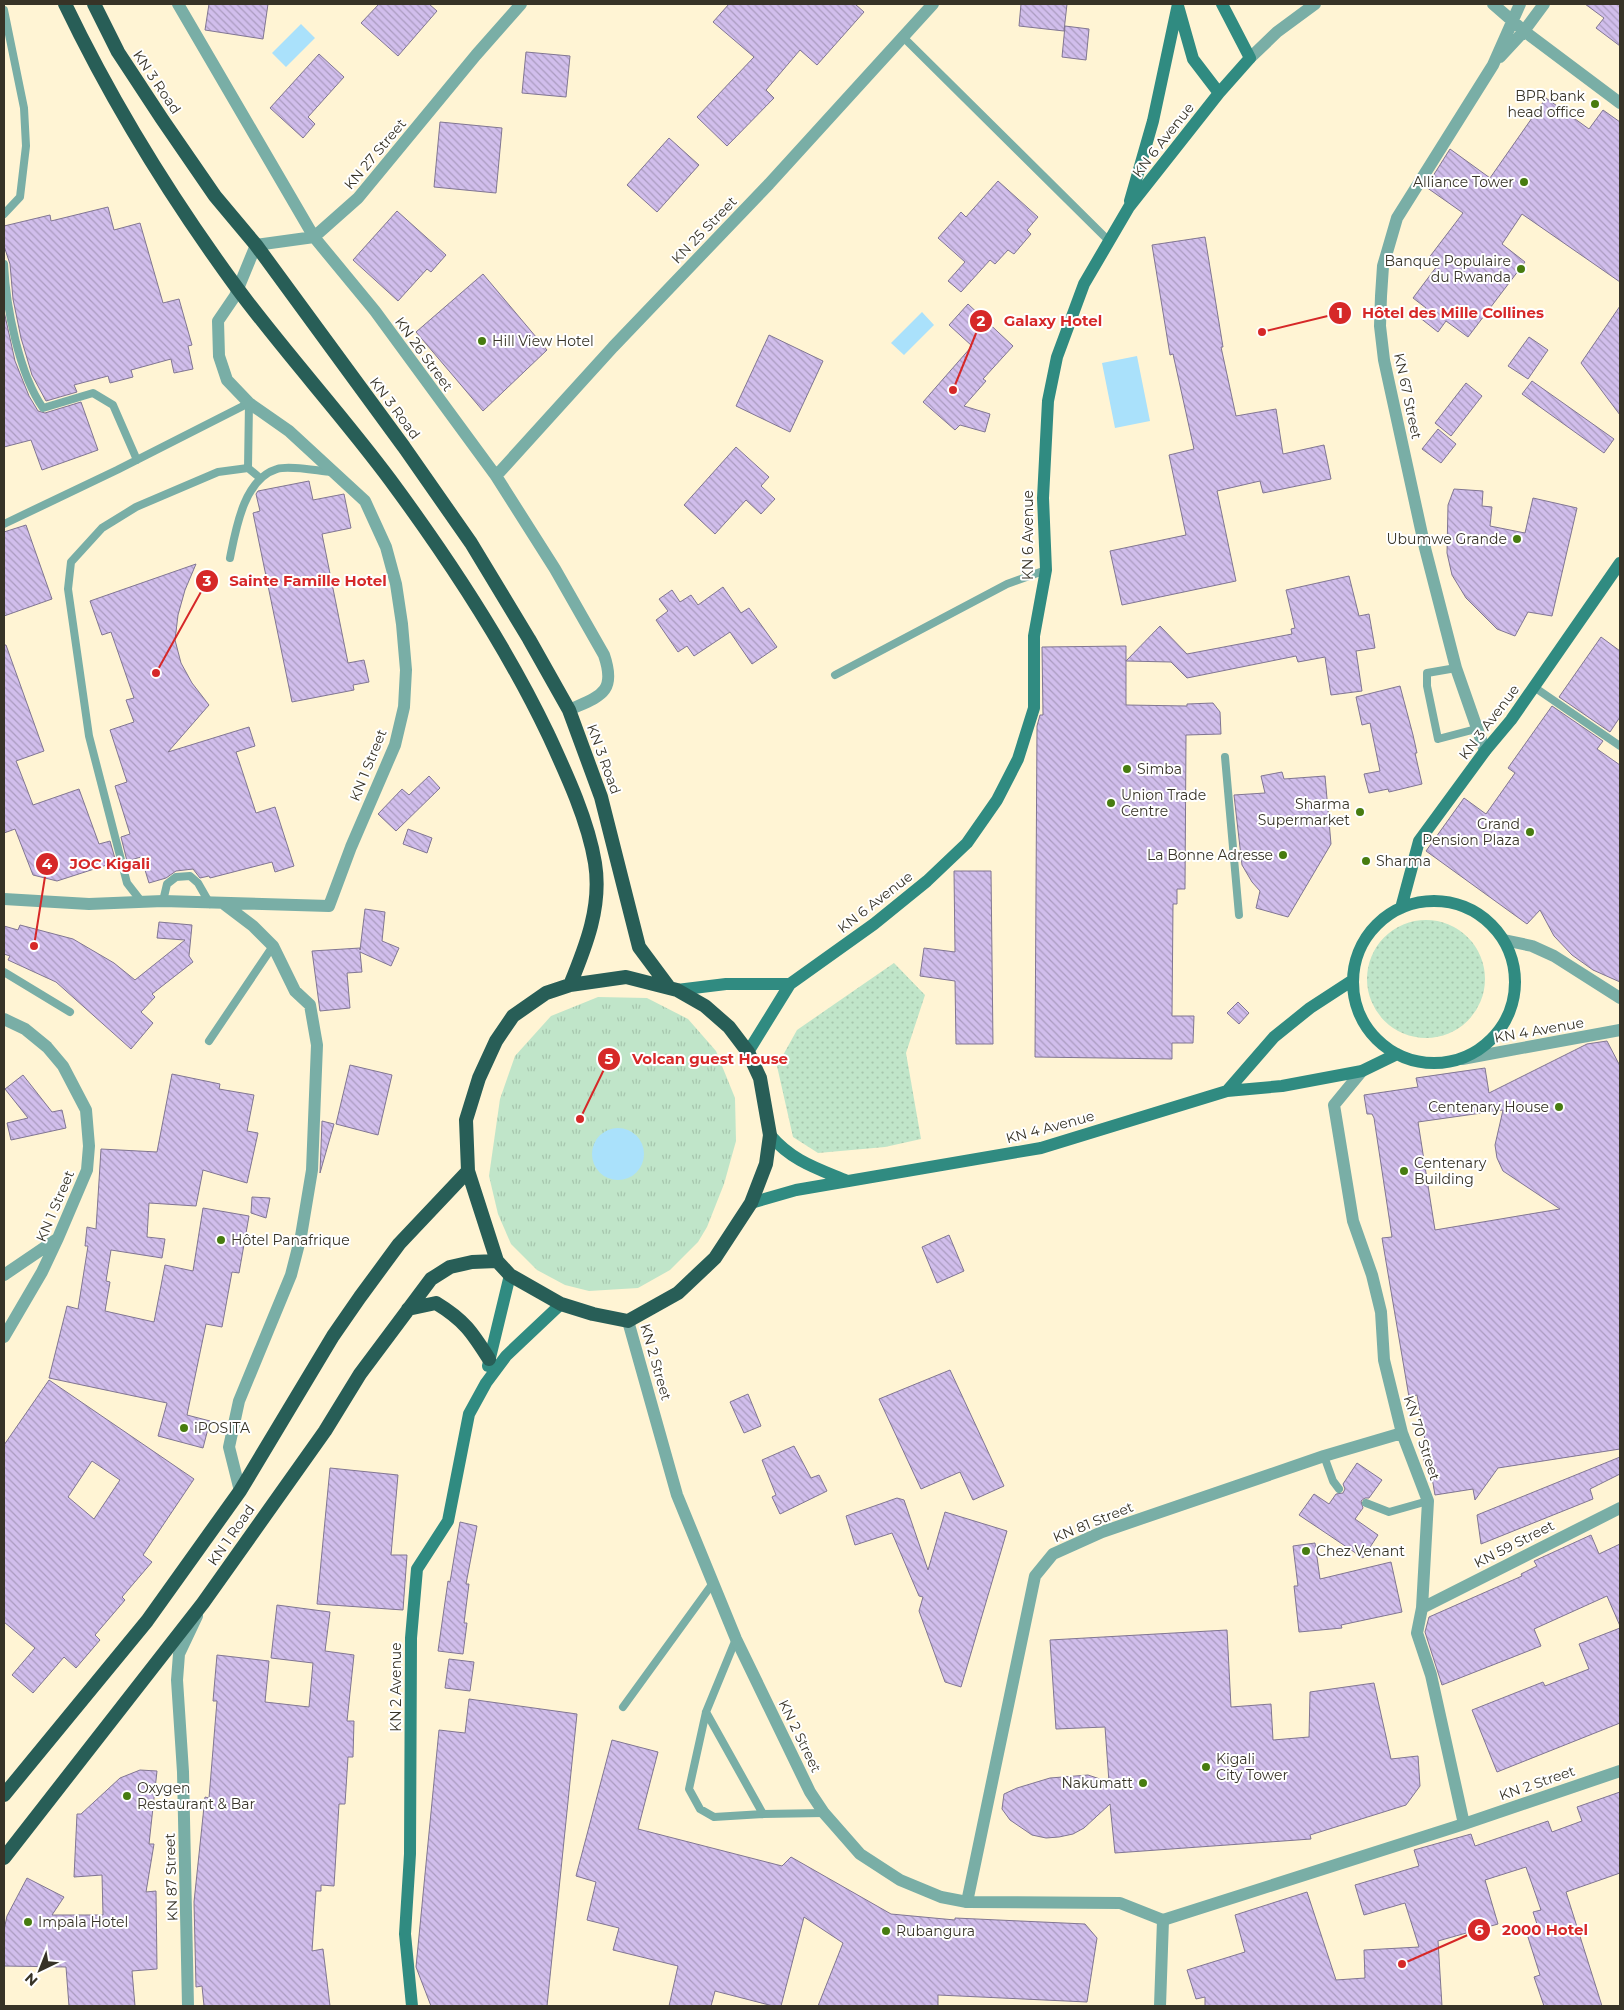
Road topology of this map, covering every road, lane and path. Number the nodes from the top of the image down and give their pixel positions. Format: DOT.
graph roads {
  1 [pos="65,4"];
  2 [pos="94,4"];
  3 [pos="178,4"];
  4 [pos="521,4"];
  5 [pos="933,4"];
  6 [pos="1178,4"];
  7 [pos="1222,4"];
  8 [pos="1315,4"];
  9 [pos="1493,4"];
  10 [pos="1520,4"];
  11 [pos="1544,4"];
  12 [pos="4,10"];
  13 [pos="1512,20"];
  14 [pos="1524,31"];
  15 [pos="902,36"];
  16 [pos="1250,58"];
  17 [pos="1493,65"];
  18 [pos="1219,93"];
  19 [pos="1620,103"];
  20 [pos="1128,207"];
  21 [pos="4,214"];
  22 [pos="314,237"];
  23 [pos="1108,240"];
  24 [pos="256,245"];
  25 [pos="4,264"];
  26 [pos="238,289"];
  27 [pos="249,403"];
  28 [pos="137,460"];
  29 [pos="248,468"];
  30 [pos="334,472"];
  31 [pos="496,476"];
  32 [pos="260,478"];
  33 [pos="4,524"];
  34 [pos="230,558"];
  35 [pos="1620,563"];
  36 [pos="1046,570"];
  37 [pos="1456,668"];
  38 [pos="835,675"];
  39 [pos="1534,687"];
  40 [pos="569,710"];
  41 [pos="1476,729"];
  42 [pos="1620,746"];
  43 [pos="1485,752"];
  44 [pos="1225,757"];
  45 [pos="4,899"];
  46 [pos="141,901"];
  47 [pos="163,901"];
  48 [pos="210,904"];
  49 [pos="224,904"];
  50 [pos="1401,908"];
  51 [pos="1239,915"];
  52 [pos="1504,940"];
  53 [pos="273,946"];
  54 [pos="4,972"];
  55 [pos="1353,980"];
  56 [pos="790,984"];
  57 [pos="570,985"];
  58 [pos="673,988"];
  59 [pos="1620,998"];
  60 [pos="70,1012"];
  61 [pos="4,1019"];
  62 [pos="1620,1030"];
  63 [pos="208,1041"];
  64 [pos="748,1052"];
  65 [pos="1397,1054"];
  66 [pos="1462,1059"];
  67 [pos="1362,1071"];
  68 [pos="1227,1090"];
  69 [pos="770,1135"];
  70 [pos="468,1171"];
  71 [pos="847,1181"];
  72 [pos="751,1203"];
  73 [pos="58,1238"];
  74 [pos="498,1261"];
  75 [pos="4,1275"];
  76 [pos="510,1275"];
  77 [pos="561,1304"];
  78 [pos="408,1309"];
  79 [pos="628,1320"];
  80 [pos="4,1337"];
  81 [pos="489,1359"];
  82 [pos="486,1383"];
  83 [pos="1402,1432"];
  84 [pos="1324,1456"];
  85 [pos="1339,1489"];
  86 [pos="240,1491"];
  87 [pos="1428,1501"];
  88 [pos="1366,1503"];
  89 [pos="1620,1508"];
  90 [pos="713,1583"];
  91 [pos="203,1603"];
  92 [pos="1422,1608"];
  93 [pos="736,1640"];
  94 [pos="623,1707"];
  95 [pos="706,1712"];
  96 [pos="1620,1770"];
  97 [pos="4,1795"];
  98 [pos="824,1813"];
  99 [pos="763,1814"];
  100 [pos="1464,1824"];
  101 [pos="4,1858"];
  102 [pos="968,1902"];
  103 [pos="1163,1920"];
  104 [pos="188,2006"];
  105 [pos="412,2006"];
  106 [pos="1160,2006"];
  1 -- 26 [label="highway"];
  2 -- 24 [label="highway, KN 3 Road"];
  3 -- 22 [label="street, KN 26 Street"];
  4 -- 22 [label="street, KN 27 Street"];
  5 -- 15 [label="street, KN 25 Street"];
  6 -- 18 [label="main road"];
  6 -- 20 [label="main road"];
  7 -- 16 [label="main road"];
  8 -- 16 [label="street"];
  9 -- 13 [label="street"];
  10 -- 13 [label="street, KN 67 Street"];
  11 -- 14 [label="street, KN 67 Street"];
  12 -- 21 [label="lane"];
  13 -- 14 [label="street"];
  13 -- 17 [label="street, KN 67 Street"];
  14 -- 17 [label="street, KN 67 Street"];
  14 -- 19 [label="street"];
  15 -- 23 [label="lane"];
  15 -- 31 [label="street, KN 25 Street"];
  16 -- 18 [label="main road, KN 6 Avenue"];
  17 -- 37 [label="street, KN 67 Street"];
  18 -- 20 [label="main road, KN 6 Avenue"];
  20 -- 23 [label="main road, KN 6 Avenue"];
  22 -- 24 [label="street"];
  22 -- 31 [label="street, KN 26 Street"];
  23 -- 36 [label="main road, KN 6 Avenue"];
  24 -- 26 [label="street"];
  24 -- 40 [label="highway, KN 3 Road"];
  25 -- 28 [label="lane"];
  26 -- 27 [label="street, KN 1 Street"];
  26 -- 57 [label="highway"];
  27 -- 28 [label="lane"];
  27 -- 29 [label="lane"];
  27 -- 30 [label="street, KN 1 Street"];
  28 -- 33 [label="lane"];
  29 -- 32 [label="lane"];
  29 -- 46 [label="lane"];
  30 -- 32 [label="lane"];
  30 -- 49 [label="street, KN 1 Street"];
  31 -- 40 [label="street, KN 26 Street"];
  32 -- 34 [label="lane"];
  35 -- 39 [label="main road, KN 3 Avenue"];
  36 -- 38 [label="lane"];
  36 -- 56 [label="main road, KN 6 Avenue"];
  37 -- 41 [label="street, KN 67 Street"];
  37 -- 41 [label="lane"];
  39 -- 42 [label="lane"];
  39 -- 43 [label="main road, KN 3 Avenue"];
  40 -- 58 [label="highway, KN 3 Road"];
  41 -- 43 [label="street, KN 67 Street"];
  43 -- 50 [label="main road, KN 3 Avenue"];
  44 -- 51 [label="lane"];
  45 -- 46 [label="street, KN 1 Street"];
  46 -- 47 [label="street, KN 1 Street"];
  47 -- 48 [label="street, KN 1 Street"];
  47 -- 48 [label="lane"];
  48 -- 49 [label="street, KN 1 Street"];
  49 -- 53 [label="street"];
  50 -- 52 [label="main road"];
  50 -- 55 [label="main road"];
  52 -- 59 [label="street"];
  52 -- 66 [label="main road"];
  53 -- 63 [label="lane"];
  53 -- 86 [label="street"];
  54 -- 60 [label="lane"];
  55 -- 65 [label="main road"];
  55 -- 68 [label="main road"];
  56 -- 58 [label="main road"];
  56 -- 64 [label="main road, KN 6 Avenue"];
  57 -- 58 [label="highway"];
  57 -- 70 [label="highway"];
  58 -- 64 [label="highway"];
  61 -- 73 [label="street, KN 1 Street"];
  62 -- 66 [label="street, KN 4 Avenue"];
  64 -- 69 [label="highway"];
  65 -- 66 [label="main road"];
  65 -- 67 [label="main road, KN 4 Avenue"];
  67 -- 68 [label="main road, KN 4 Avenue"];
  67 -- 83 [label="street, KN 70 Street"];
  68 -- 71 [label="main road, KN 4 Avenue"];
  69 -- 71 [label="main road"];
  69 -- 72 [label="highway"];
  70 -- 74 [label="highway"];
  70 -- 86 [label="highway, KN 1 Road"];
  71 -- 72 [label="main road, KN 4 Avenue"];
  72 -- 79 [label="highway"];
  73 -- 75 [label="street"];
  73 -- 80 [label="street, KN 1 Street"];
  74 -- 76 [label="highway"];
  74 -- 78 [label="highway, KN 1 Road"];
  76 -- 77 [label="highway"];
  76 -- 81 [label="main road, KN 2 Avenue"];
  77 -- 79 [label="highway"];
  77 -- 82 [label="main road, KN 2 Avenue"];
  78 -- 81 [label="highway"];
  78 -- 91 [label="highway, KN 1 Road"];
  79 -- 90 [label="street, KN 2 Street"];
  81 -- 82 [label="main road, KN 2 Avenue"];
  82 -- 105 [label="main road, KN 2 Avenue"];
  83 -- 84 [label="street, KN 81 Street"];
  83 -- 87 [label="street, KN 70 Street"];
  84 -- 85 [label="lane"];
  84 -- 102 [label="street, KN 81 Street"];
  86 -- 97 [label="highway, KN 1 Road"];
  87 -- 88 [label="lane"];
  87 -- 92 [label="street, KN 70 Street"];
  89 -- 92 [label="street, KN 59 Street"];
  90 -- 93 [label="street, KN 2 Street"];
  90 -- 94 [label="lane"];
  91 -- 101 [label="highway, KN 1 Road"];
  91 -- 104 [label="street, KN 87 Street"];
  92 -- 100 [label="street, KN 70 Street"];
  93 -- 95 [label="lane"];
  93 -- 98 [label="street, KN 2 Street"];
  95 -- 99 [label="lane"];
  95 -- 99 [label="lane"];
  96 -- 100 [label="street, KN 2 Street"];
  98 -- 99 [label="lane"];
  98 -- 102 [label="street, KN 2 Street"];
  100 -- 103 [label="street, KN 2 Street"];
  102 -- 103 [label="street, KN 2 Street"];
  103 -- 106 [label="street"];
}
